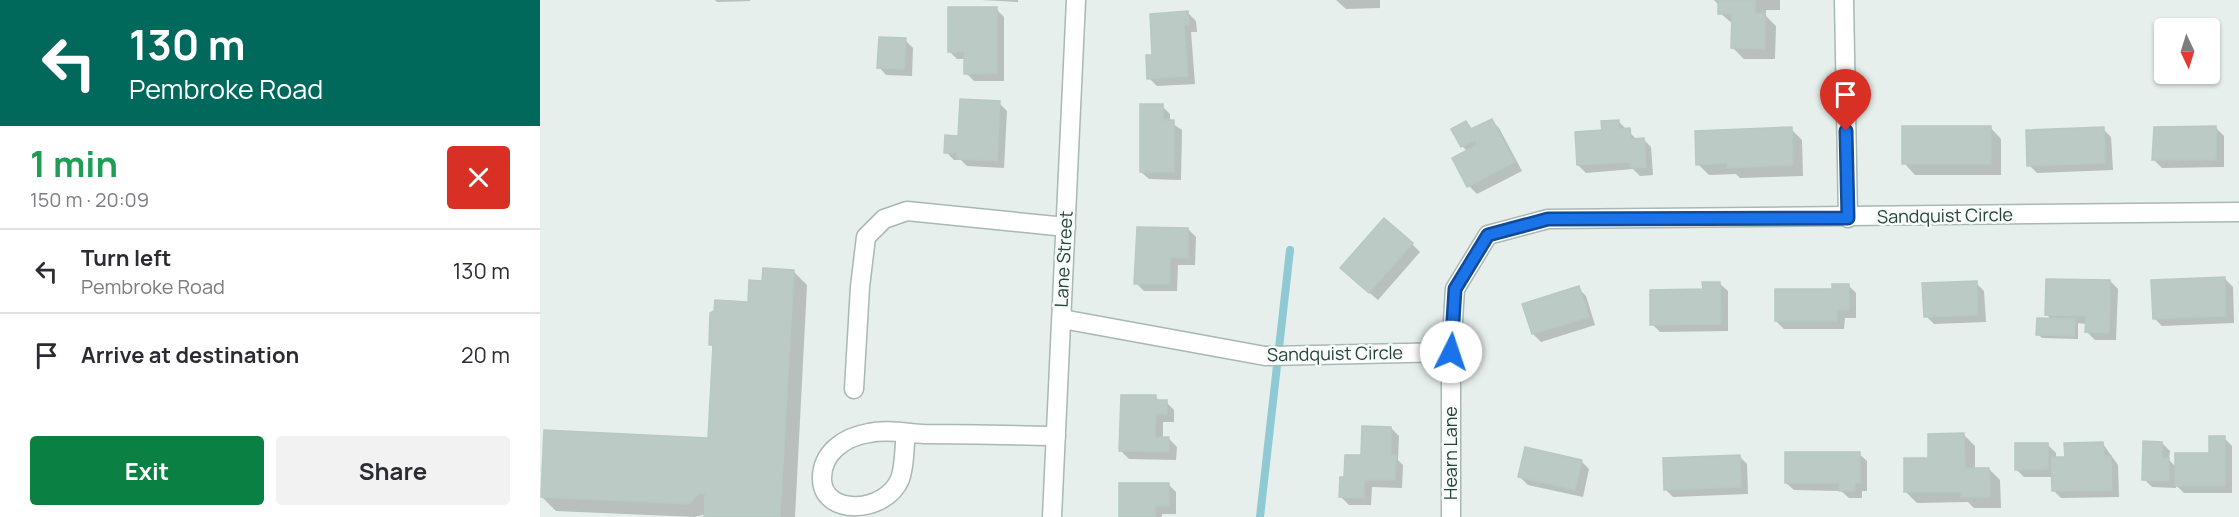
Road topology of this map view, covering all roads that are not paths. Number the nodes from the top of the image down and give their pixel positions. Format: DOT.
graph roads {
  1 [pos="1076,0"];
  2 [pos="1844,0"];
  3 [pos="2239,212"];
  4 [pos="1848,218"];
  5 [pos="1066,227"];
  6 [pos="1062,319"];
  7 [pos="1451,352"];
  8 [pos="854,389"];
  9 [pos="906,433"];
  10 [pos="1056,436"];
  11 [pos="1052,517"];
  12 [pos="1451,517"];
  1 -- 5 [label="street, Lane Street"];
  2 -- 4 [label="street"];
  3 -- 4 [label="street, Sandquist Circle"];
  4 -- 7 [label="street, Sandquist Circle"];
  5 -- 6 [label="street, Lane Street"];
  5 -- 8 [label="street"];
  6 -- 7 [label="street, Sandquist Circle"];
  6 -- 10 [label="street, Lane Street"];
  7 -- 12 [label="street, Hearn Lane"];
  9 -- 9 [label="street"];
  9 -- 10 [label="street"];
  10 -- 11 [label="street, Lane Street"];
}
